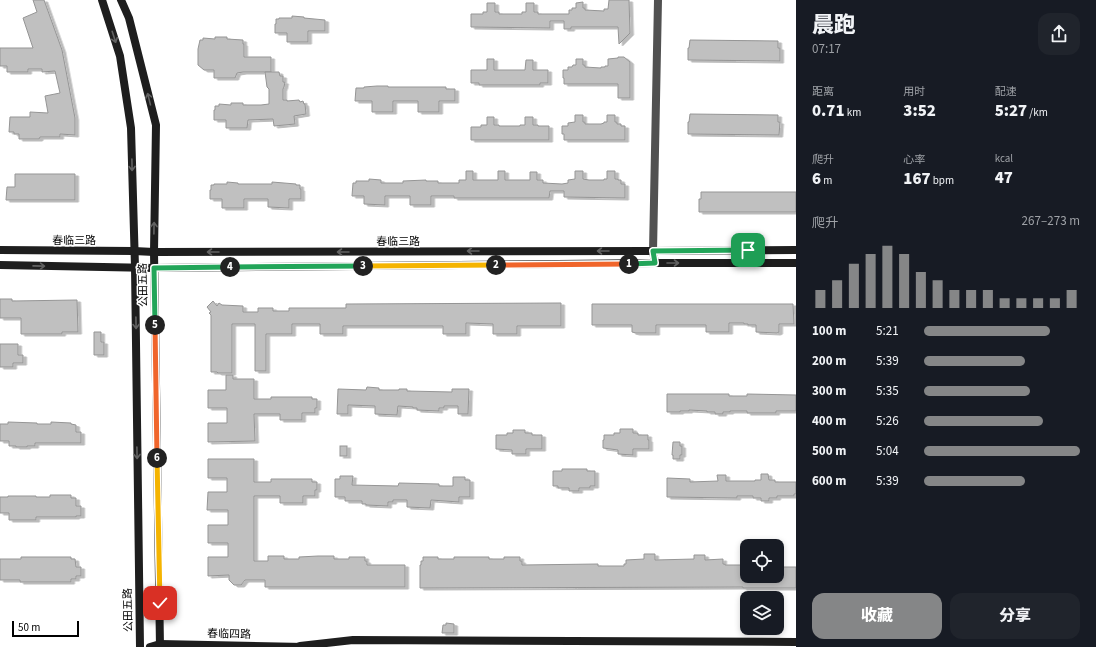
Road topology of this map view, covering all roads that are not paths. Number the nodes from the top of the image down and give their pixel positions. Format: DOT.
graph roads {
  1 [pos="102,0"];
  2 [pos="121,0"];
  3 [pos="658,0"];
  4 [pos="0,250"];
  5 [pos="796,250"];
  6 [pos="134,251"];
  7 [pos="653,251"];
  8 [pos="154,252"];
  9 [pos="655,263"];
  10 [pos="796,263"];
  11 [pos="0,265"];
  12 [pos="135,267"];
  13 [pos="154,268"];
  14 [pos="796,642"];
  15 [pos="160,645"];
  16 [pos="140,647"];
  17 [pos="150,647"];
  18 [pos="303,647"];
  1 -- 6 [label="street, 公田五路, one-way"];
  8 -- 2 [label="street, 公田五路, one-way"];
  3 -- 7 [label="street"];
  4 -- 6 [label="street, 春临三路"];
  5 -- 7 [label="street, 春临三路"];
  6 -- 8 [label="street, 春临三路"];
  6 -- 12 [label="street, 公田五路"];
  7 -- 8 [label="street, 春临三路, one-way"];
  7 -- 9 [label="street"];
  8 -- 13 [label="street, 公田五路"];
  9 -- 10 [label="street, one-way"];
  9 -- 13 [label="street"];
  11 -- 12 [label="street, one-way"];
  12 -- 13 [label="street"];
  12 -- 16 [label="street, 公田五路, one-way"];
  13 -- 15 [label="street, 公田五路"];
  14 -- 18 [label="street, 春临四路"];
  15 -- 17 [label="street, 春临四路"];
  15 -- 18 [label="street, 春临四路"];
}
